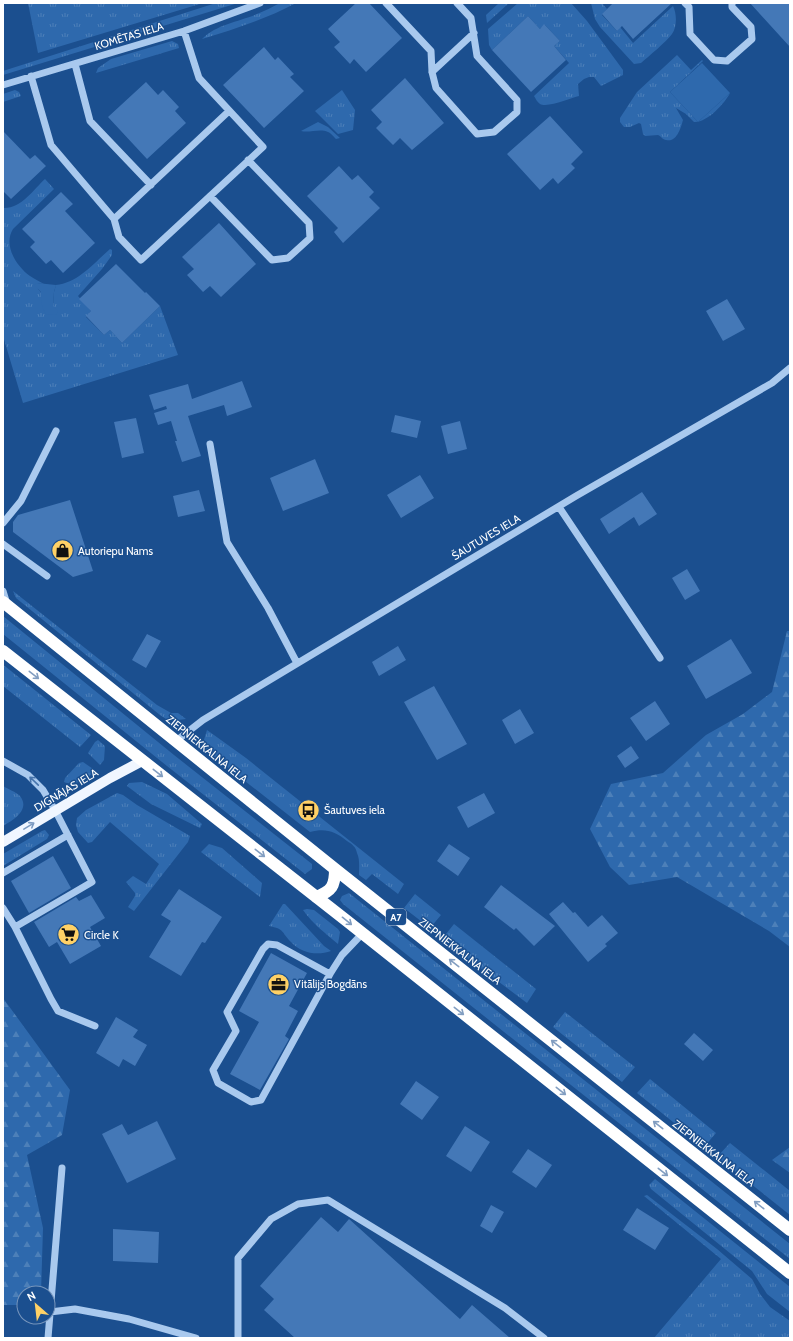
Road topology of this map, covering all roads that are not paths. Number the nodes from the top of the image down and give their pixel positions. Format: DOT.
graph roads {
  1 [pos="260,3"];
  2 [pos="386,3"];
  3 [pos="457,3"];
  4 [pos="685,3"];
  5 [pos="732,3"];
  6 [pos="184,31"];
  7 [pos="474,33"];
  8 [pos="75,64"];
  9 [pos="432,72"];
  10 [pos="31,76"];
  11 [pos="3,85"];
  12 [pos="229,111"];
  13 [pos="248,160"];
  14 [pos="151,185"];
  15 [pos="210,196"];
  16 [pos="114,219"];
  17 [pos="790,368"];
  18 [pos="56,431"];
  19 [pos="210,444"];
  20 [pos="559,507"];
  21 [pos="3,523"];
  22 [pos="3,544"];
  23 [pos="47,576"];
  24 [pos="3,591"];
  25 [pos="5,604"];
  26 [pos="3,651"];
  27 [pos="660,658"];
  28 [pos="297,663"];
  29 [pos="176,741"];
  30 [pos="3,761"];
  31 [pos="142,761"];
  32 [pos="55,810"];
  33 [pos="68,835"];
  34 [pos="3,842"];
  35 [pos="335,869"];
  36 [pos="3,873"];
  37 [pos="316,897"];
  38 [pos="3,908"];
  39 [pos="15,927"];
  40 [pos="362,934"];
  41 [pos="330,974"];
  42 [pos="95,1026"];
  43 [pos="62,1168"];
  44 [pos="790,1230"];
  45 [pos="790,1273"];
  46 [pos="52,1285"];
  47 [pos="56,1311"];
  48 [pos="49,1325"];
  49 [pos="48,1338"];
  50 [pos="196,1338"];
  51 [pos="238,1338"];
  52 [pos="544,1338"];
  1 -- 6 [label="street, KOMĒTAS IELA"];
  2 -- 9 [label="street"];
  3 -- 7 [label="street"];
  4 -- 5 [label="street"];
  6 -- 8 [label="street, KOMĒTAS IELA"];
  6 -- 12 [label="street"];
  7 -- 9 [label="street"];
  7 -- 9 [label="street"];
  8 -- 10 [label="street, KOMĒTAS IELA"];
  8 -- 14 [label="street"];
  10 -- 11 [label="street, KOMĒTAS IELA"];
  10 -- 16 [label="street"];
  12 -- 13 [label="street"];
  12 -- 14 [label="street"];
  13 -- 15 [label="street"];
  13 -- 15 [label="street"];
  14 -- 16 [label="street"];
  15 -- 16 [label="street"];
  17 -- 20 [label="street, ŠAUTUVES IELA"];
  18 -- 21 [label="street"];
  19 -- 28 [label="street"];
  20 -- 27 [label="street"];
  20 -- 28 [label="street, ŠAUTUVES IELA"];
  22 -- 23 [label="street"];
  24 -- 25 [label="street"];
  25 -- 29 [label="highway, ZIEPNIEKKALNA IELA / A7"];
  26 -- 31 [label="highway, one-way"];
  28 -- 29 [label="street, ŠAUTUVES IELA"];
  29 -- 35 [label="highway, ZIEPNIEKKALNA IELA / A7"];
  32 -- 30 [label="street, one-way"];
  31 -- 32 [label="main road, DIGNĀJAS IELA"];
  31 -- 37 [label="highway, one-way"];
  32 -- 33 [label="street"];
  34 -- 32 [label="main road, DIGNĀJAS IELA, one-way"];
  33 -- 36 [label="street"];
  33 -- 39 [label="street"];
  35 -- 37 [label="highway"];
  44 -- 35 [label="highway, ZIEPNIEKKALNA IELA / A7, one-way"];
  37 -- 40 [label="highway, one-way"];
  38 -- 39 [label="street"];
  39 -- 42 [label="street"];
  40 -- 41 [label="street"];
  40 -- 45 [label="highway, one-way"];
  41 -- 41 [label="street"];
  43 -- 46 [label="street"];
  47 -- 50 [label="street"];
  48 -- 49 [label="street"];
  51 -- 52 [label="street"];
}
